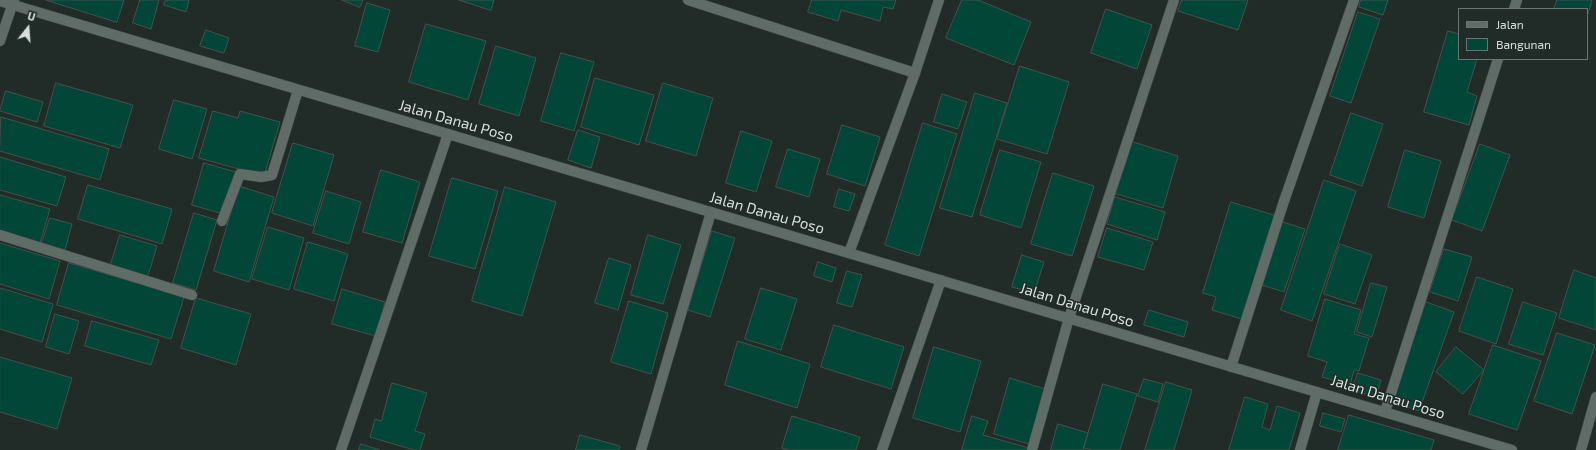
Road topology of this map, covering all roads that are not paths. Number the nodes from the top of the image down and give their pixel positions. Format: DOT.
graph roads {
  1 [pos="688,0"];
  2 [pos="939,0"];
  3 [pos="1174,0"];
  4 [pos="1354,0"];
  5 [pos="0,2"];
  6 [pos="13,2"];
  7 [pos="0,41"];
  8 [pos="1498,60"];
  9 [pos="915,73"];
  10 [pos="298,90"];
  11 [pos="448,134"];
  12 [pos="711,212"];
  13 [pos="222,221"];
  14 [pos="0,235"];
  15 [pos="849,253"];
  16 [pos="941,280"];
  17 [pos="192,295"];
  18 [pos="1069,318"];
  19 [pos="1232,367"];
  20 [pos="1317,392"];
  21 [pos="1596,397"];
  22 [pos="1384,412"];
  23 [pos="341,450"];
  24 [pos="641,450"];
  25 [pos="882,450"];
  26 [pos="1032,450"];
  27 [pos="1300,450"];
  28 [pos="1512,450"];
  29 [pos="1580,450"];
  1 -- 9 [label="street"];
  2 -- 9 [label="street"];
  3 -- 18 [label="street"];
  4 -- 19 [label="street"];
  5 -- 6 [label="street, Jalan Danau Poso"];
  6 -- 7 [label="street"];
  6 -- 10 [label="street, Jalan Danau Poso"];
  8 -- 22 [label="street"];
  9 -- 15 [label="street"];
  10 -- 11 [label="street, Jalan Danau Poso"];
  10 -- 13 [label="street"];
  11 -- 12 [label="street, Jalan Danau Poso"];
  11 -- 23 [label="street"];
  12 -- 15 [label="street, Jalan Danau Poso"];
  12 -- 24 [label="street"];
  14 -- 17 [label="street"];
  15 -- 16 [label="street, Jalan Danau Poso"];
  16 -- 18 [label="street, Jalan Danau Poso"];
  16 -- 25 [label="street"];
  18 -- 19 [label="street, Jalan Danau Poso"];
  18 -- 26 [label="street"];
  19 -- 20 [label="street, Jalan Danau Poso"];
  20 -- 22 [label="street, Jalan Danau Poso"];
  20 -- 27 [label="street"];
  21 -- 29 [label="street"];
  22 -- 28 [label="street, Jalan Danau Poso"];
}
